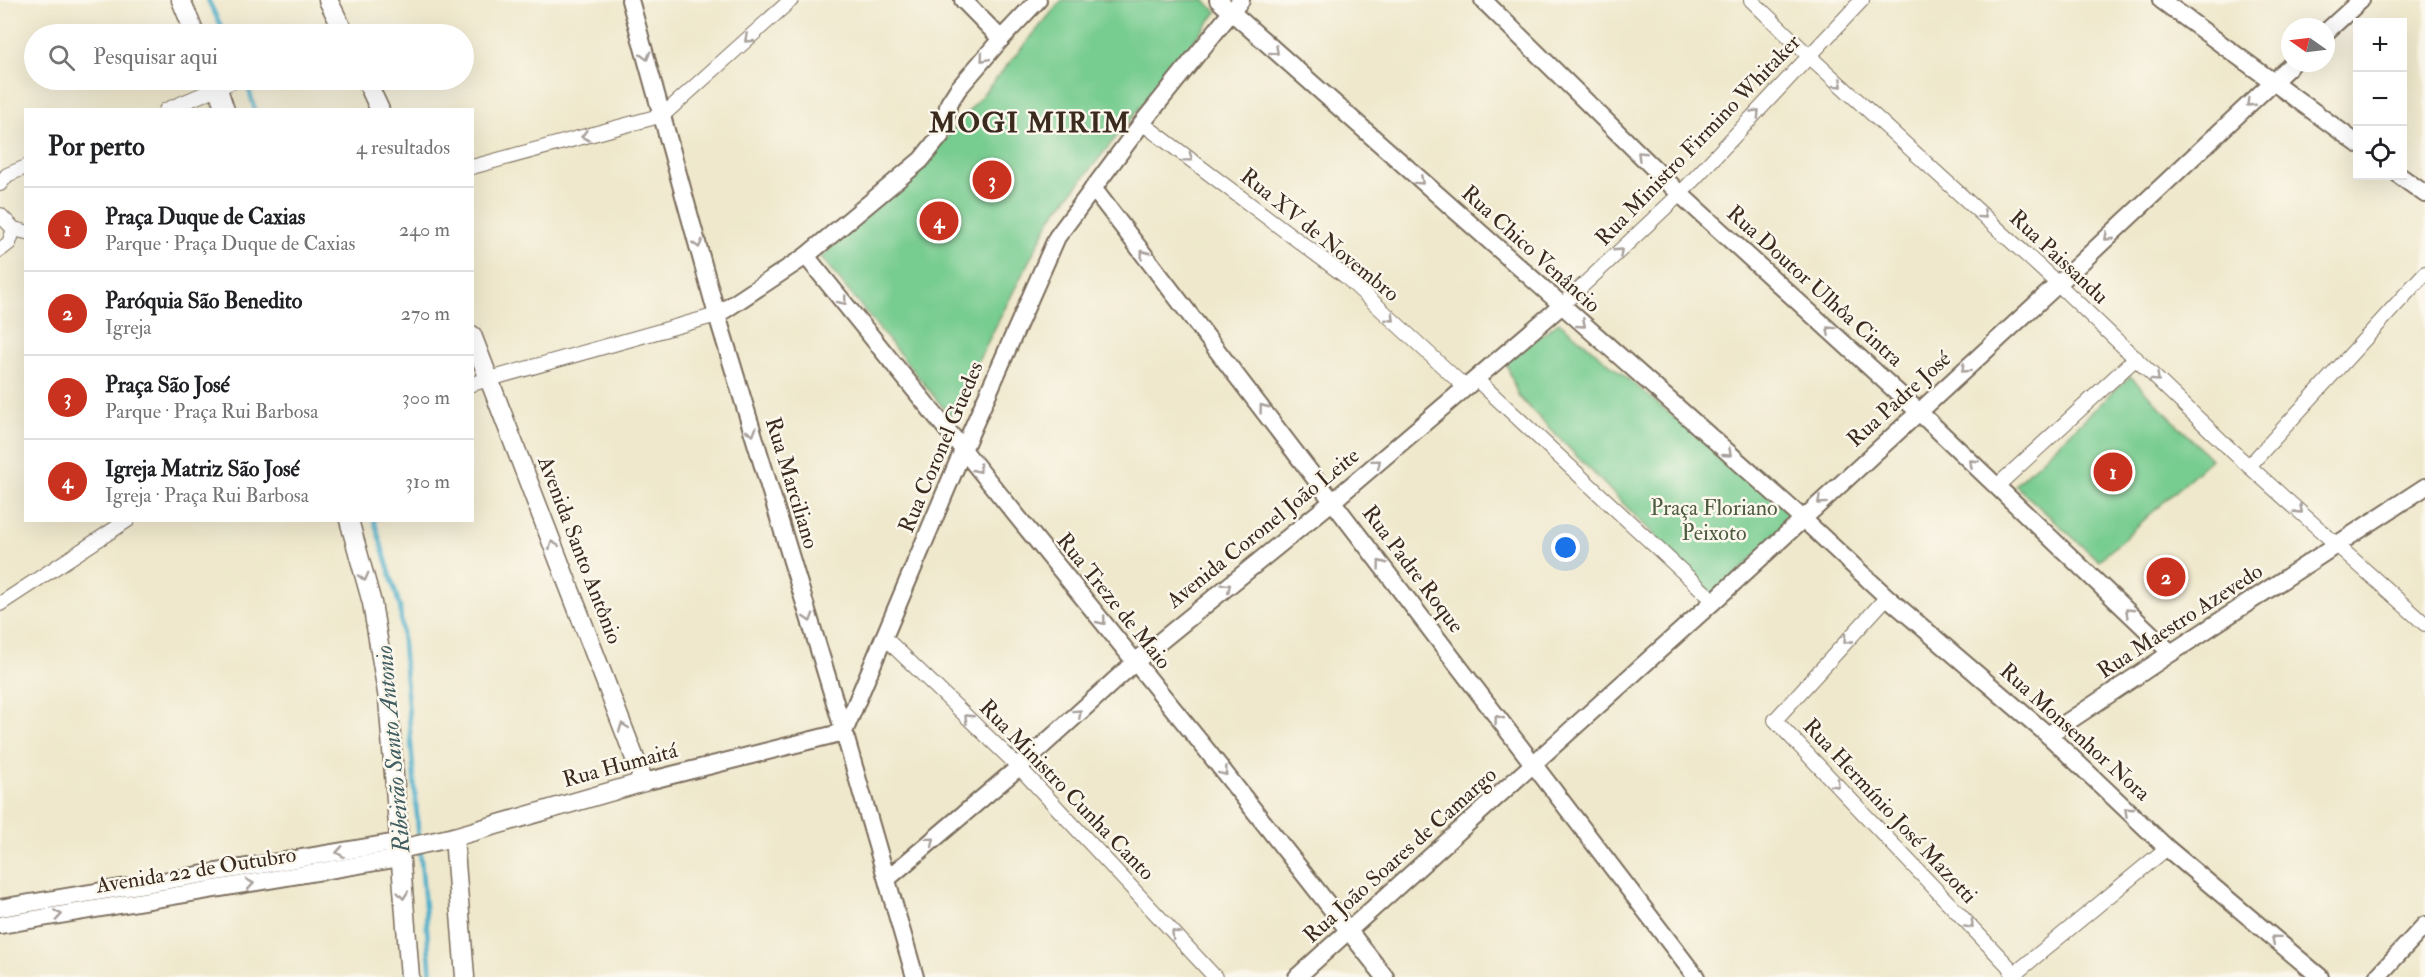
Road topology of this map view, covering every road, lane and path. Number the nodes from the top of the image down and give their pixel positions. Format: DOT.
graph roads {
  1 [pos="181,0"];
  2 [pos="328,0"];
  3 [pos="630,0"];
  4 [pos="791,0"];
  5 [pos="963,0"];
  6 [pos="1038,0"];
  7 [pos="1218,0"];
  8 [pos="1483,0"];
  9 [pos="1751,0"];
  10 [pos="1862,0"];
  11 [pos="2161,0"];
  12 [pos="2361,0"];
  13 [pos="1236,6"];
  14 [pos="191,24"];
  15 [pos="336,24"];
  16 [pos="2335,24"];
  17 [pos="1001,39"];
  18 [pos="1809,56"];
  19 [pos="2283,72"];
  20 [pos="2273,81"];
  21 [pos="209,90"];
  22 [pos="226,90"];
  23 [pos="371,90"];
  24 [pos="170,108"];
  25 [pos="225,108"];
  26 [pos="379,108"];
  27 [pos="663,115"];
  28 [pos="1142,123"];
  29 [pos="2353,140"];
  30 [pos="474,166"];
  31 [pos="24,168"];
  32 [pos="2406,180"];
  33 [pos="0,184"];
  34 [pos="1093,188"];
  35 [pos="1680,194"];
  36 [pos="2425,194"];
  37 [pos="0,215"];
  38 [pos="20,230"];
  39 [pos="0,250"];
  40 [pos="806,256"];
  41 [pos="2425,273"];
  42 [pos="2058,284"];
  43 [pos="1561,306"];
  44 [pos="717,315"];
  45 [pos="474,345"];
  46 [pos="2136,358"];
  47 [pos="481,382"];
  48 [pos="1471,384"];
  49 [pos="1919,412"];
  50 [pos="963,450"];
  51 [pos="2249,466"];
  52 [pos="1997,486"];
  53 [pos="2425,487"];
  54 [pos="1333,501"];
  55 [pos="1802,518"];
  56 [pos="125,522"];
  57 [pos="350,522"];
  58 [pos="2338,546"];
  59 [pos="1887,597"];
  60 [pos="1714,602"];
  61 [pos="0,604"];
  62 [pos="2425,624"];
  63 [pos="884,637"];
  64 [pos="2171,652"];
  65 [pos="1135,662"];
  66 [pos="844,732"];
  67 [pos="2048,735"];
  68 [pos="1534,766"];
  69 [pos="1018,767"];
  70 [pos="644,782"];
  71 [pos="446,839"];
  72 [pos="405,848"];
  73 [pos="2167,848"];
  74 [pos="886,879"];
  75 [pos="0,908"];
  76 [pos="0,925"];
  77 [pos="2425,925"];
  78 [pos="1348,931"];
  79 [pos="2013,975"];
  80 [pos="410,977"];
  81 [pos="465,977"];
  82 [pos="915,977"];
  83 [pos="1215,977"];
  84 [pos="1297,977"];
  85 [pos="1385,977"];
  86 [pos="1696,977"];
  87 [pos="2320,977"];
  88 [pos="2377,977"];
  1 -- 14 [label="main road"];
  2 -- 15 [label="main road"];
  3 -- 27 [label="street, Rua Marciliano, one-way"];
  4 -- 27 [label="street, one-way"];
  5 -- 17 [label="street"];
  6 -- 17 [label="street"];
  7 -- 13 [label="street, Rua Chico Venâncio"];
  35 -- 8 [label="street, Rua Doutor Ulhôa Cintra, one-way"];
  9 -- 18 [label="street, Rua Paissandu"];
  10 -- 18 [label="street, Rua Ministro Firmino Whitaker"];
  11 -- 20 [label="street"];
  12 -- 16 [label="street"];
  13 -- 28 [label="street, Rua Coronel Guedes"];
  13 -- 43 [label="street, Rua Chico Venâncio, one-way"];
  17 -- 40 [label="street, one-way"];
  35 -- 18 [label="street, Rua Ministro Firmino Whitaker, one-way"];
  18 -- 42 [label="street, Rua Paissandu, one-way"];
  19 -- 20 [label="street, Rua Padre José"];
  20 -- 29 [label="street"];
  20 -- 42 [label="street, Rua Padre José, one-way"];
  21 -- 24 [label="street"];
  22 -- 25 [label="main road"];
  23 -- 26 [label="main road"];
  27 -- 30 [label="street, one-way"];
  27 -- 44 [label="street, Rua Marciliano, one-way"];
  28 -- 34 [label="street, Rua Coronel Guedes"];
  28 -- 48 [label="street, Rua XV de Novembro, one-way"];
  31 -- 33 [label="street"];
  32 -- 36 [label="street"];
  34 -- 50 [label="street, Rua Coronel Guedes"];
  54 -- 34 [label="street, Rua Padre Roque, one-way"];
  43 -- 35 [label="street, Rua Ministro Firmino Whitaker, one-way"];
  49 -- 35 [label="street, Rua Doutor Ulhôa Cintra, one-way"];
  37 -- 38 [label="street"];
  38 -- 39 [label="street"];
  40 -- 44 [label="street"];
  40 -- 50 [label="street, Rua Treze de Maio, one-way"];
  41 -- 51 [label="street"];
  42 -- 46 [label="street, Rua Paissandu"];
  42 -- 49 [label="street, Rua Padre José, one-way"];
  43 -- 48 [label="street, Avenida Coronel João Leite"];
  43 -- 55 [label="street, Rua Chico Venâncio, one-way"];
  44 -- 47 [label="street"];
  44 -- 66 [label="street, Rua Marciliano, one-way"];
  45 -- 47 [label="main road, Avenida Santo Antônio"];
  46 -- 51 [label="street, Rua Paissandu, one-way"];
  46 -- 52 [label="street"];
  70 -- 47 [label="main road, Avenida Santo Antônio, one-way"];
  54 -- 48 [label="street, Avenida Coronel João Leite, one-way"];
  48 -- 60 [label="street"];
  52 -- 49 [label="street, Rua Doutor Ulhôa Cintra, one-way"];
  49 -- 55 [label="street, Rua Padre José, one-way"];
  50 -- 63 [label="street, Rua Coronel Guedes"];
  50 -- 65 [label="street, Rua Treze de Maio, one-way"];
  51 -- 58 [label="street, Rua Paissandu, one-way"];
  64 -- 52 [label="street, Rua Doutor Ulhôa Cintra, one-way"];
  53 -- 58 [label="street, Rua Maestro Azevedo"];
  65 -- 54 [label="street, Avenida Coronel João Leite, one-way"];
  68 -- 54 [label="street, Rua Padre Roque, one-way"];
  55 -- 59 [label="street, Rua Monsenhor Nora"];
  55 -- 60 [label="street, Rua Padre José"];
  56 -- 61 [label="street"];
  57 -- 72 [label="main road, one-way"];
  58 -- 62 [label="street, Rua Paissandu"];
  58 -- 64 [label="street, Rua Maestro Azevedo"];
  59 -- 67 [label="street, Rua Monsenhor Nora"];
  59 -- 79 [label="street, Rua Hermínio José Mazotti, one-way"];
  60 -- 68 [label="street, Rua Padre José"];
  63 -- 66 [label="street, Rua Coronel Guedes"];
  69 -- 63 [label="street, Rua Ministro Cunha Canto, one-way"];
  64 -- 67 [label="street, Rua Maestro Azevedo"];
  69 -- 65 [label="street, Avenida Coronel João Leite, one-way"];
  65 -- 78 [label="street, Rua Treze de Maio, one-way"];
  66 -- 70 [label="street, Rua Humaitá"];
  66 -- 74 [label="street, Rua Marciliano"];
  73 -- 67 [label="street, Rua Monsenhor Nora, one-way"];
  68 -- 78 [label="street, Rua João Soares de Camargo"];
  68 -- 86 [label="street, Rua Padre Roque"];
  74 -- 69 [label="street, Avenida Coronel João Leite, one-way"];
  83 -- 69 [label="street, Rua Ministro Cunha Canto, one-way"];
  70 -- 71 [label="main road, Rua Humaitá"];
  71 -- 72 [label="main road, Rua Humaitá"];
  71 -- 81 [label="main road"];
  72 -- 75 [label="street, Avenida 22 de Outubro, one-way"];
  76 -- 72 [label="street, Avenida 22 de Outubro, one-way"];
  72 -- 80 [label="main road, one-way"];
  73 -- 79 [label="street, Rua Hermínio José Mazotti"];
  87 -- 73 [label="street, Rua Monsenhor Nora, one-way"];
  74 -- 82 [label="street, Rua Marciliano"];
  77 -- 88 [label="street"];
  78 -- 84 [label="street, Rua João Soares de Camargo"];
  78 -- 85 [label="street, Rua Treze de Maio"];
}
